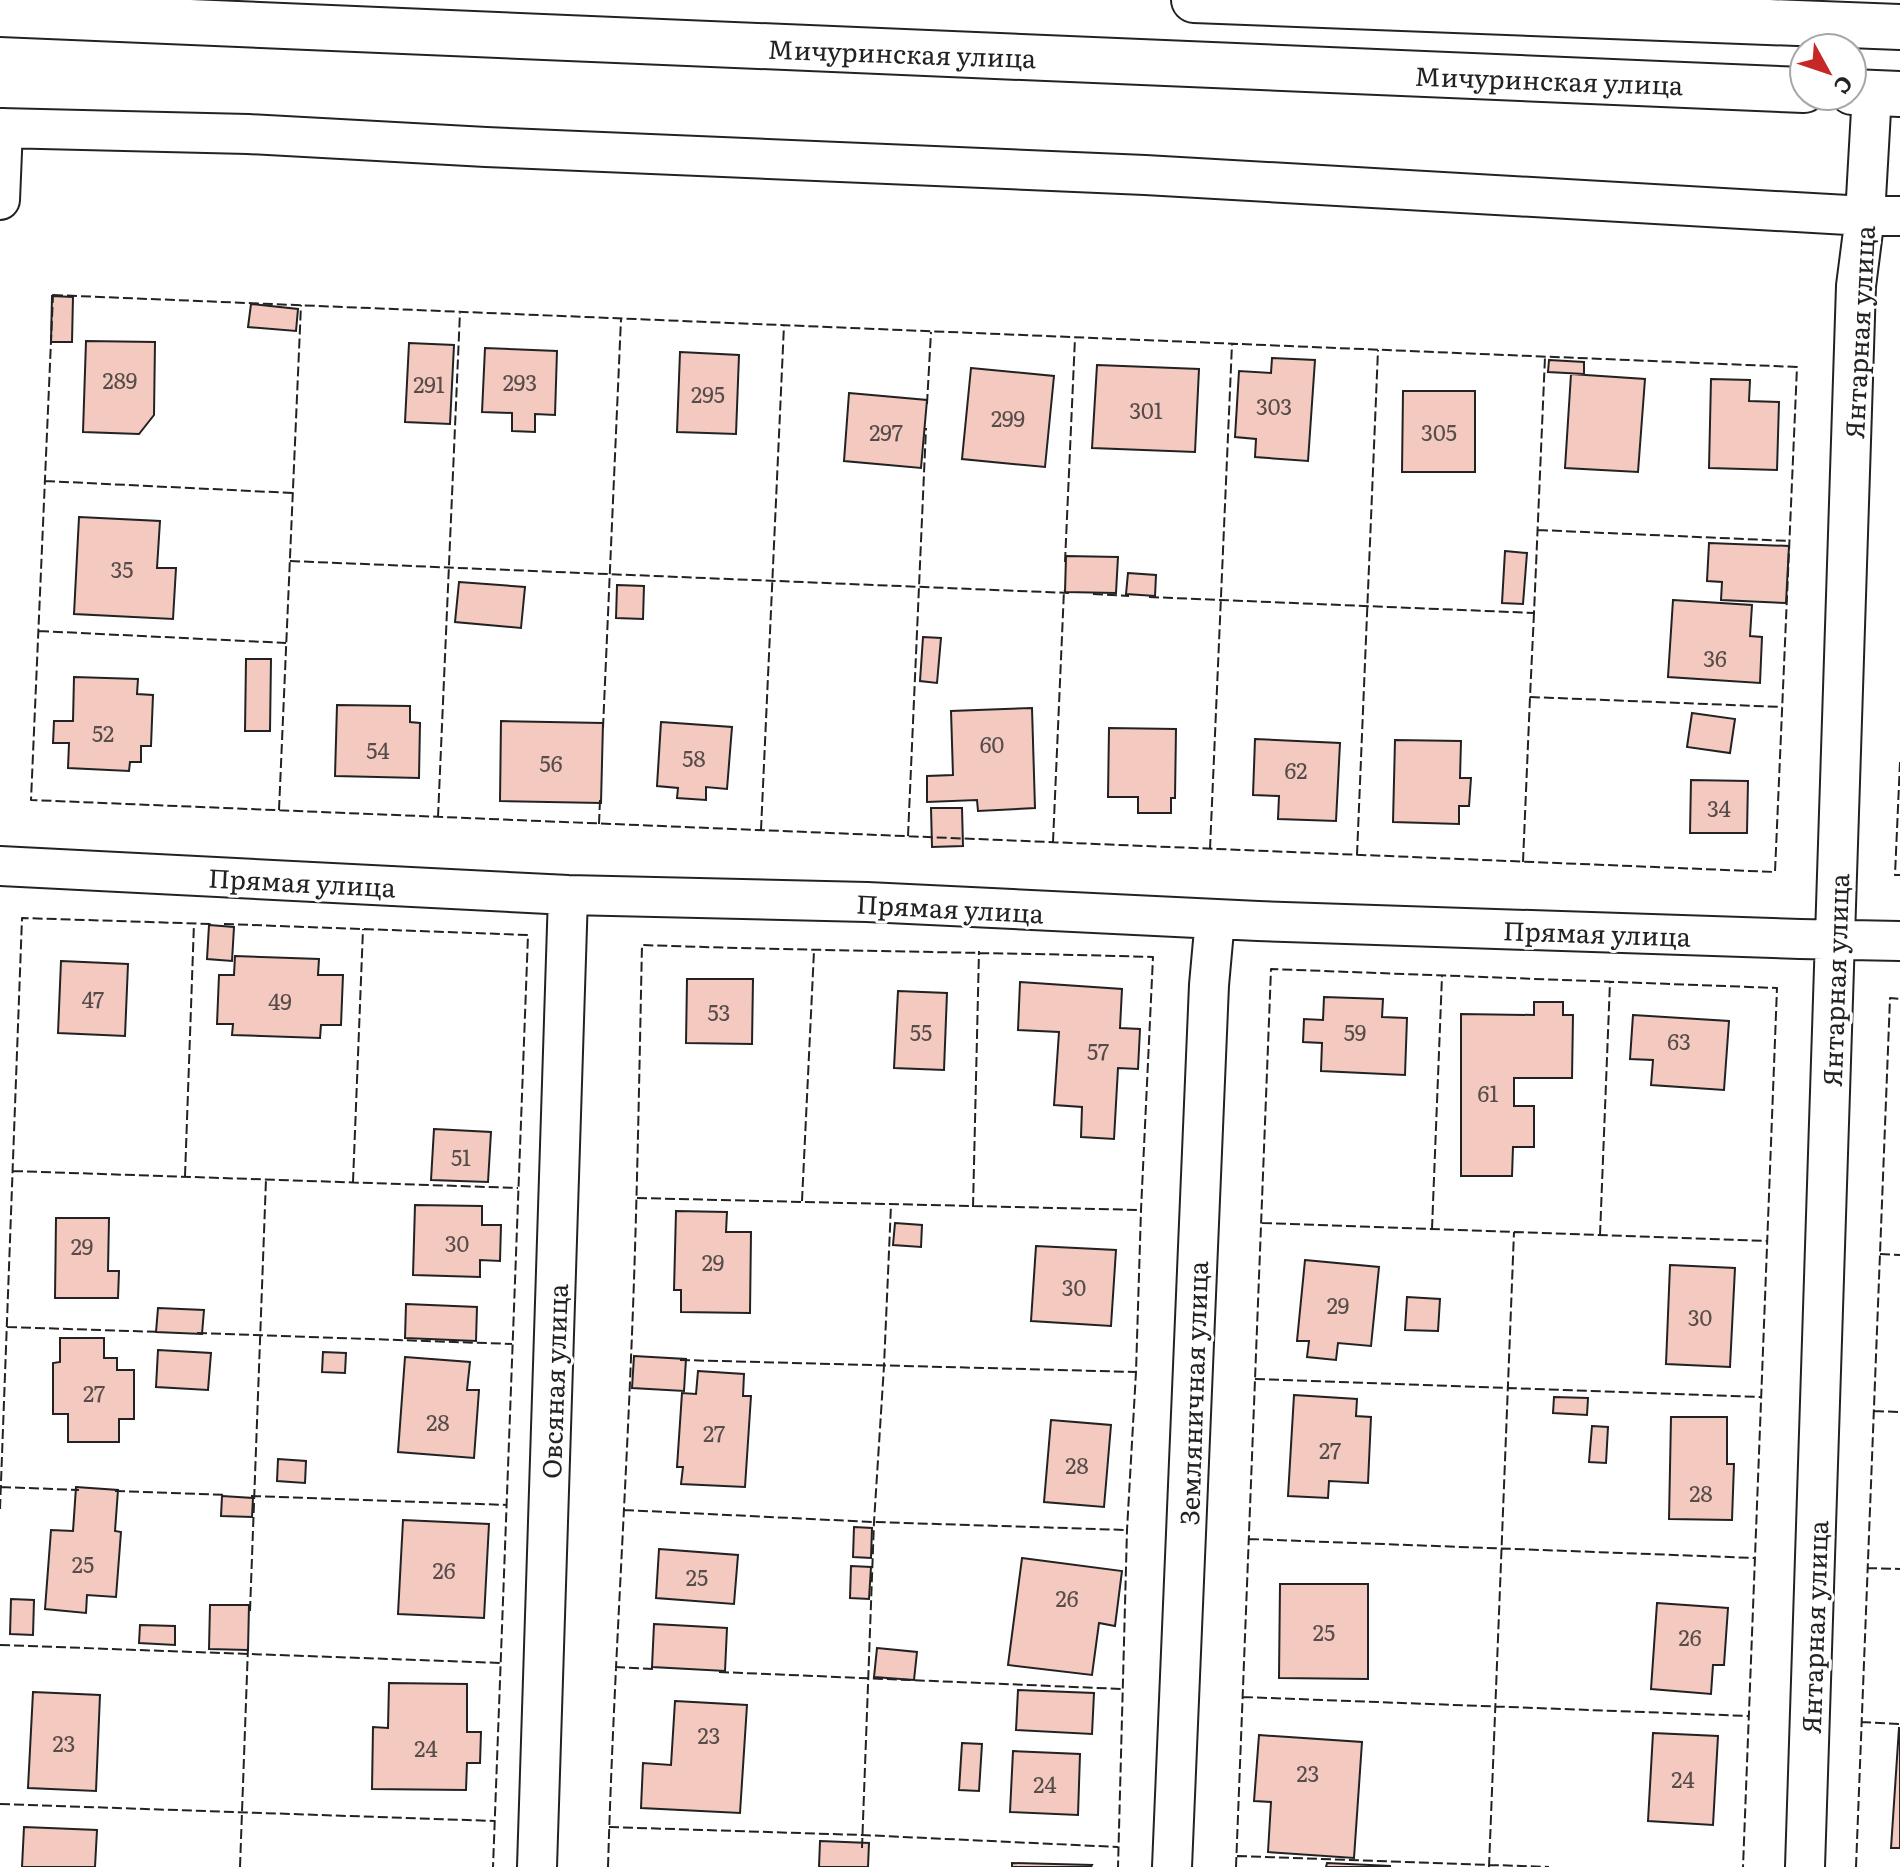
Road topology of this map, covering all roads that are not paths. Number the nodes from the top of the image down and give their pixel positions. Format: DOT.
graph roads {
  1 [pos="1194,0"];
  2 [pos="0,14"];
  3 [pos="1900,27"];
  4 [pos="1788,89"];
  5 [pos="1875,93"];
  6 [pos="2,128"];
  7 [pos="0,200"];
  8 [pos="1883,216"];
  9 [pos="0,866"];
  10 [pos="568,895"];
  11 [pos="1215,919"];
  12 [pos="1834,940"];
  13 [pos="1900,941"];
  14 [pos="537,1867"];
  15 [pos="1172,1867"];
  16 [pos="1805,1867"];
  1 -- 3 [label="main road"];
  2 -- 4 [label="main road, Мичуринская улица"];
  5 -- 8 [label="street, Янтарная улица"];
  6 -- 7 [label="street"];
  6 -- 8 [label="street"];
  8 -- 12 [label="street, Янтарная улица"];
  9 -- 10 [label="street, Прямая улица"];
  10 -- 11 [label="street, Прямая улица"];
  10 -- 14 [label="street, Овсяная улица"];
  11 -- 12 [label="street, Прямая улица"];
  11 -- 15 [label="street, Земляничная улица"];
  12 -- 13 [label="street, Прямая улица"];
  12 -- 16 [label="street, Янтарная улица"];
}
